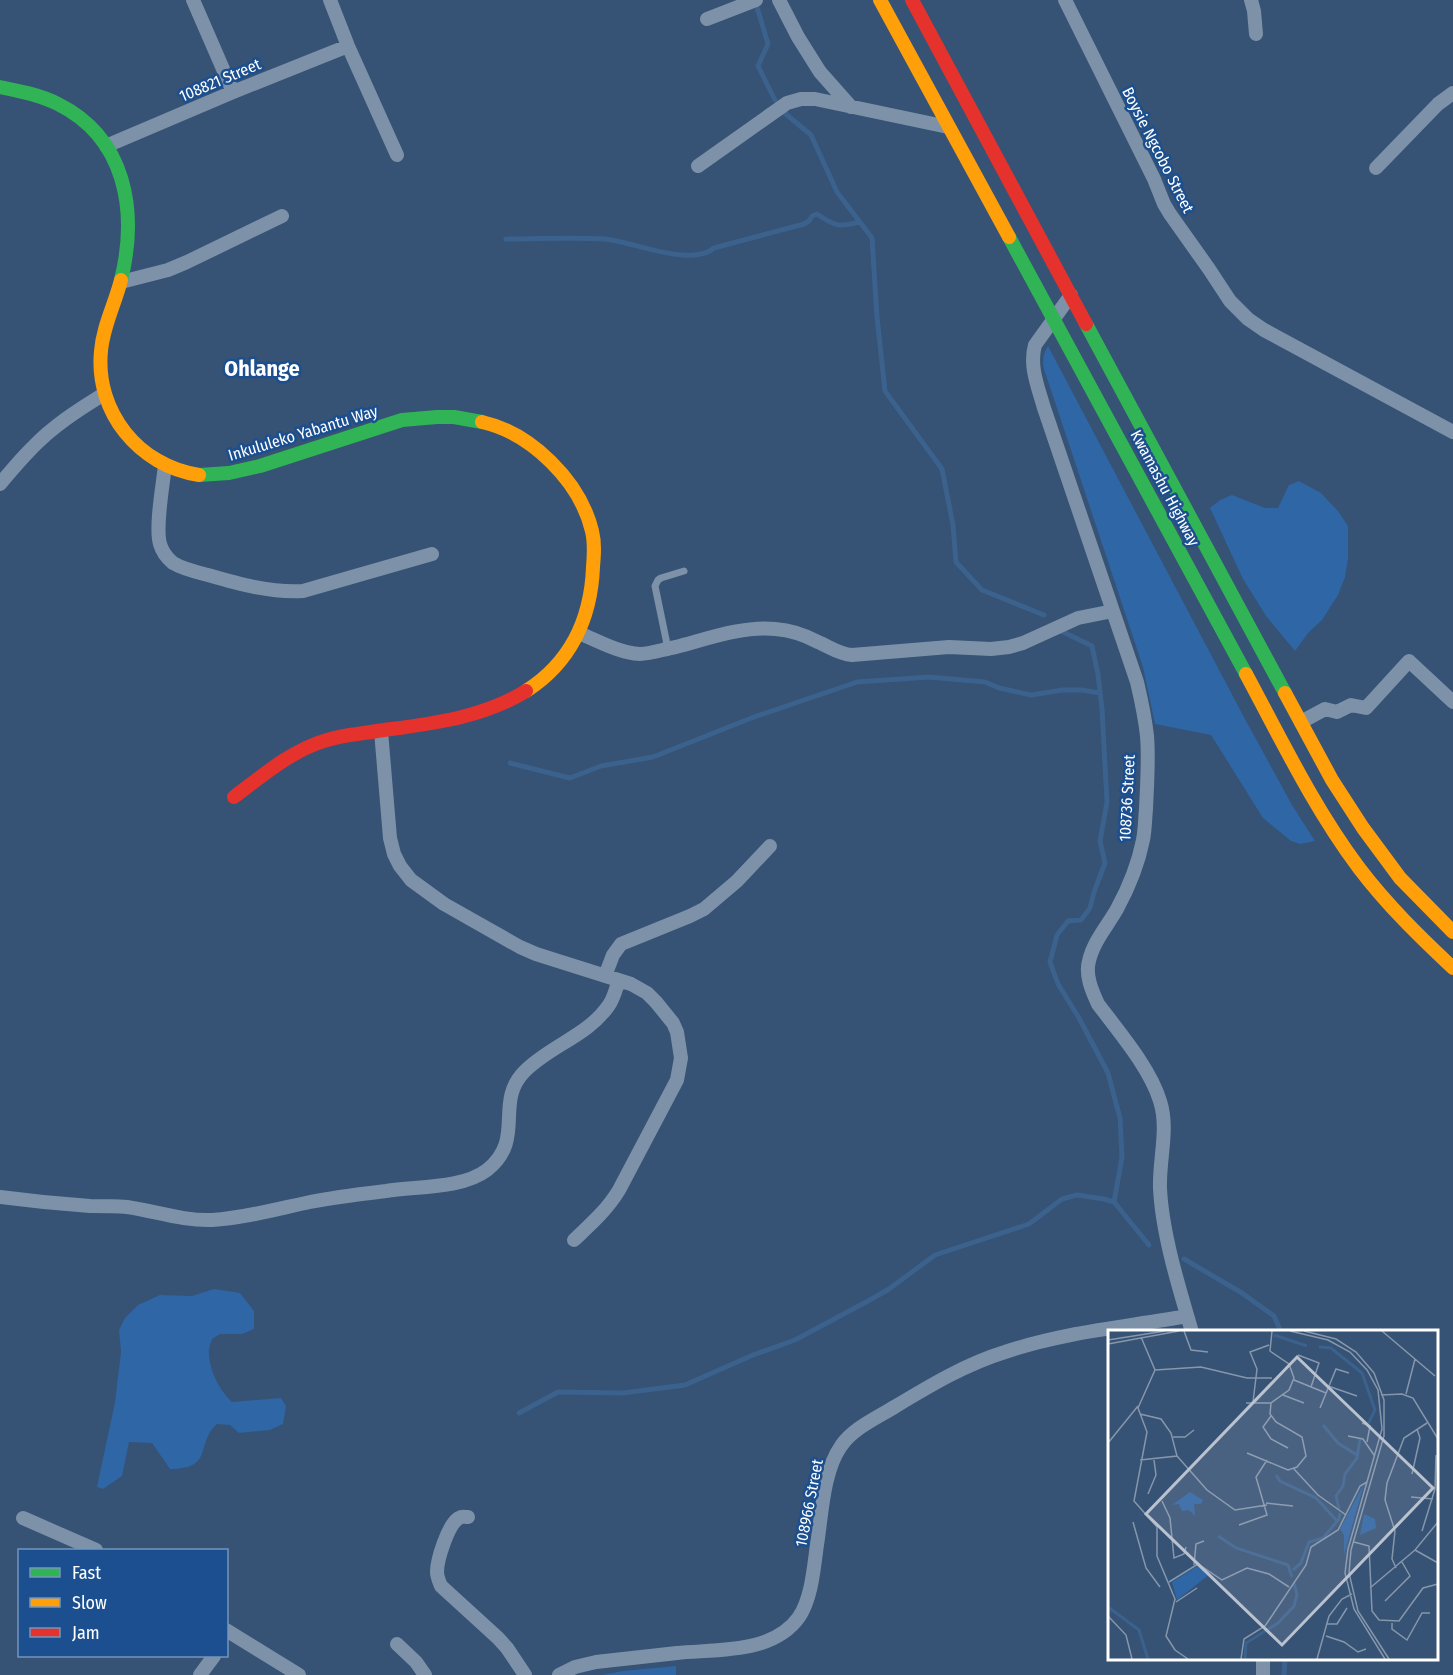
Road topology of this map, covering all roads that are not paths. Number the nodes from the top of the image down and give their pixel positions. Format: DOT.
graph roads {
  1 [pos="193,0"];
  2 [pos="330,0"];
  3 [pos="756,0"];
  4 [pos="779,0"];
  5 [pos="880,0"];
  6 [pos="912,0"];
  7 [pos="1065,0"];
  8 [pos="1251,0"];
  9 [pos="707,19"];
  10 [pos="1256,34"];
  11 [pos="348,46"];
  12 [pos="0,87"];
  13 [pos="233,92"];
  14 [pos="1453,93"];
  15 [pos="850,107"];
  16 [pos="948,128"];
  17 [pos="106,146"];
  18 [pos="398,155"];
  19 [pos="698,166"];
  20 [pos="1376,168"];
  21 [pos="282,216"];
  22 [pos="121,282"];
  23 [pos="1071,295"];
  24 [pos="1054,317"];
  25 [pos="104,394"];
  26 [pos="1453,432"];
  27 [pos="165,465"];
  28 [pos="0,484"];
  29 [pos="432,554"];
  30 [pos="684,572"];
  31 [pos="1113,611"];
  32 [pos="579,633"];
  33 [pos="668,648"];
  34 [pos="1453,702"];
  35 [pos="1300,722"];
  36 [pos="381,731"];
  37 [pos="234,797"];
  38 [pos="770,846"];
  39 [pos="1453,932"];
  40 [pos="1453,968"];
  41 [pos="605,976"];
  42 [pos="619,980"];
  43 [pos="0,1197"];
  44 [pos="574,1240"];
  45 [pos="1188,1316"];
  46 [pos="1192,1330"];
  47 [pos="468,1517"];
  48 [pos="23,1518"];
  49 [pos="92,1549"];
  50 [pos="228,1633"];
  51 [pos="396,1644"];
  52 [pos="213,1657"];
  53 [pos="200,1675"];
  54 [pos="299,1675"];
  55 [pos="425,1675"];
  56 [pos="525,1675"];
  57 [pos="560,1675"];
  1 -- 13 [label="street"];
  2 -- 11 [label="street"];
  3 -- 9 [label="street"];
  4 -- 15 [label="street"];
  5 -- 16 [label="main road, Kwamashu Highway"];
  6 -- 23 [label="main road, Kwamashu Highway"];
  7 -- 26 [label="street, Boysie Ngcobo Street"];
  8 -- 10 [label="street"];
  11 -- 13 [label="street, 108821 Street"];
  11 -- 18 [label="street"];
  12 -- 17 [label="main road, Inkululeko Yabantu Way"];
  13 -- 17 [label="street, 108821 Street"];
  14 -- 20 [label="street"];
  15 -- 16 [label="street"];
  15 -- 19 [label="street"];
  16 -- 24 [label="main road, Kwamashu Highway"];
  17 -- 22 [label="main road, Inkululeko Yabantu Way"];
  21 -- 22 [label="street"];
  22 -- 25 [label="main road, Inkululeko Yabantu Way"];
  23 -- 24 [label="street, 108736 Street"];
  23 -- 35 [label="main road, Kwamashu Highway"];
  24 -- 31 [label="street, 108736 Street"];
  24 -- 40 [label="main road, Kwamashu Highway"];
  25 -- 27 [label="main road, Inkululeko Yabantu Way"];
  25 -- 28 [label="street"];
  27 -- 29 [label="street"];
  27 -- 32 [label="main road, Inkululeko Yabantu Way"];
  30 -- 33 [label="lane"];
  31 -- 33 [label="street"];
  31 -- 45 [label="street, 108736 Street"];
  32 -- 33 [label="street"];
  32 -- 36 [label="main road, Inkululeko Yabantu Way"];
  34 -- 35 [label="street"];
  35 -- 39 [label="main road, Kwamashu Highway"];
  36 -- 37 [label="main road, Inkululeko Yabantu Way"];
  36 -- 41 [label="street"];
  38 -- 41 [label="street"];
  41 -- 42 [label="street"];
  42 -- 43 [label="street"];
  42 -- 44 [label="street"];
  45 -- 46 [label="street, 108736 Street"];
  45 -- 57 [label="street, 108966 Street"];
  47 -- 56 [label="street"];
  48 -- 49 [label="street"];
  50 -- 54 [label="street"];
  51 -- 55 [label="street"];
  52 -- 53 [label="street"];
}
